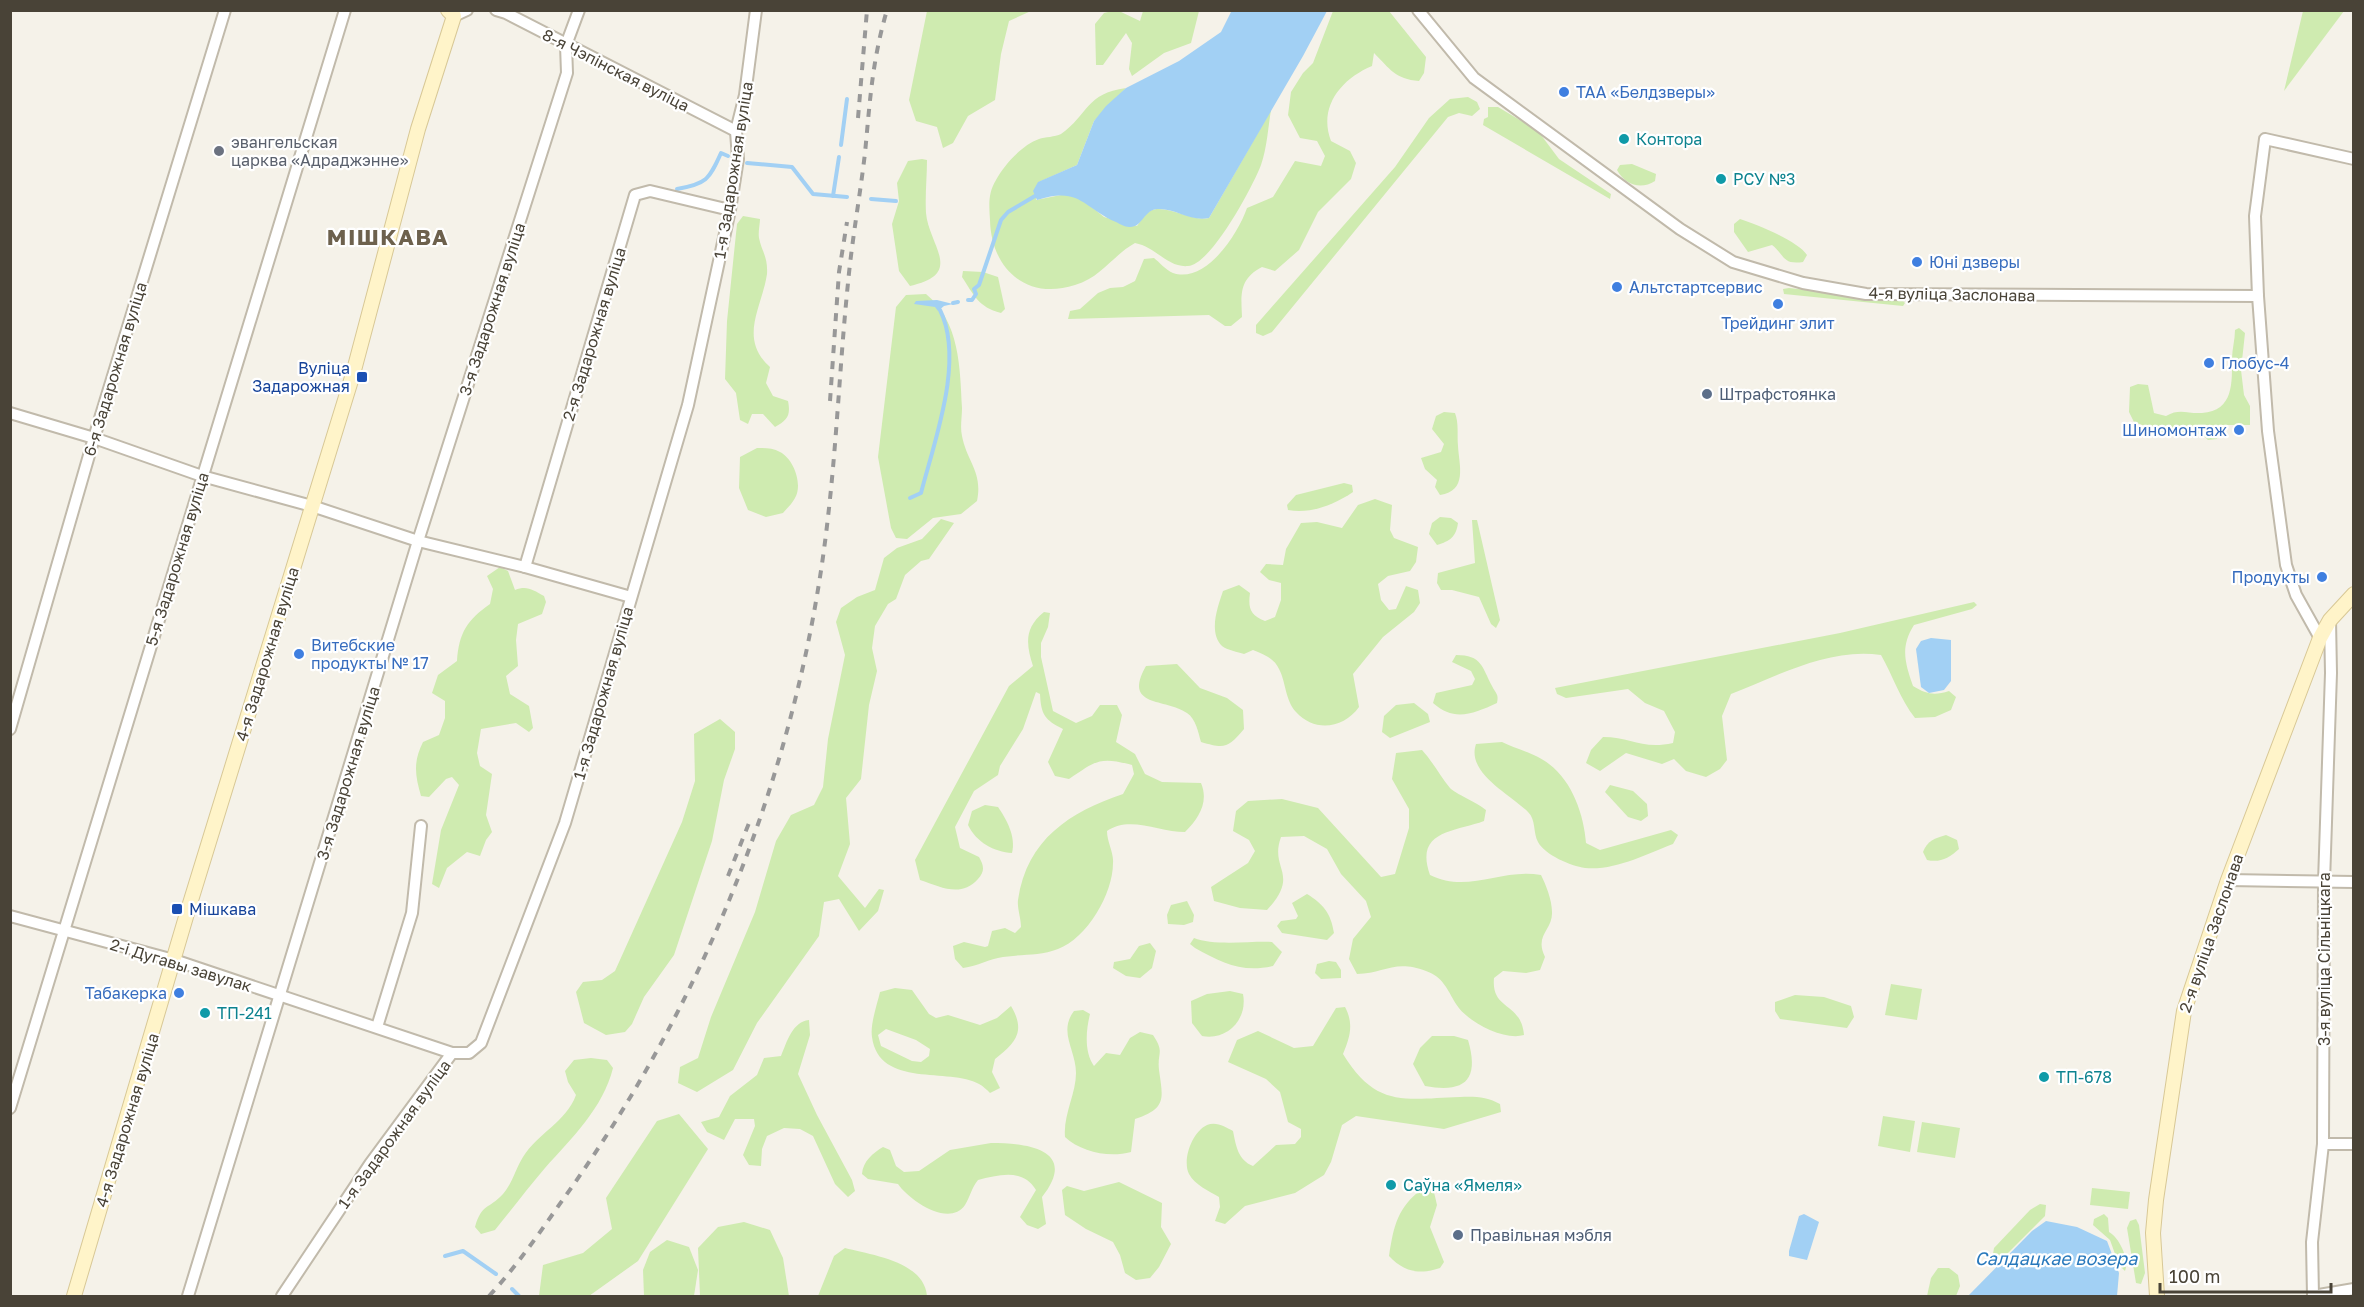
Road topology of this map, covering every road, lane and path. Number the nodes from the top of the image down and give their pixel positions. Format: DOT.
graph roads {
  1 [pos="225,10"];
  2 [pos="345,10"];
  3 [pos="496,10"];
  4 [pos="579,10"];
  5 [pos="756,10"];
  6 [pos="1418,10"];
  7 [pos="456,12"];
  8 [pos="566,45"];
  9 [pos="736,131"];
  10 [pos="2354,159"];
  11 [pos="730,210"];
  12 [pos="2258,296"];
  13 [pos="10,413"];
  14 [pos="94,438"];
  15 [pos="202,476"];
  16 [pos="312,506"];
  17 [pos="418,541"];
  18 [pos="525,567"];
  19 [pos="2353,595"];
  20 [pos="631,597"];
  21 [pos="2330,620"];
  22 [pos="2320,638"];
  23 [pos="10,729"];
  24 [pos="421,826"];
  25 [pos="2228,880"];
  26 [pos="2324,882"];
  27 [pos="2354,882"];
  28 [pos="10,916"];
  29 [pos="64,930"];
  30 [pos="174,960"];
  31 [pos="280,995"];
  32 [pos="377,1027"];
  33 [pos="452,1053"];
  34 [pos="10,1108"];
  35 [pos="2323,1144"];
  36 [pos="2354,1144"];
  37 [pos="2354,1289"];
  38 [pos="74,1296"];
  39 [pos="188,1296"];
  40 [pos="282,1296"];
  41 [pos="2157,1296"];
  42 [pos="2313,1296"];
  1 -- 14 [label="street, 6-я Задарожная вуліца"];
  2 -- 15 [label="street, 5-я Задарожная вуліца"];
  3 -- 8 [label="street, 8-я Чэпінская вуліца"];
  4 -- 8 [label="street, 3-я Задарожная вуліца"];
  5 -- 9 [label="street, 1-я Задарожная вуліца"];
  6 -- 12 [label="street, 4-я вуліца Заслонава"];
  7 -- 16 [label="main road, 4-я Задарожная вуліца"];
  8 -- 9 [label="street, 8-я Чэпінская вуліца"];
  8 -- 17 [label="street, 3-я Задарожная вуліца"];
  9 -- 11 [label="street, 1-я Задарожная вуліца"];
  10 -- 12 [label="street"];
  11 -- 18 [label="street, 2-я Задарожная вуліца"];
  11 -- 20 [label="street, 1-я Задарожная вуліца"];
  12 -- 22 [label="street"];
  13 -- 14 [label="street"];
  14 -- 15 [label="street"];
  14 -- 23 [label="street, 6-я Задарожная вуліца"];
  15 -- 16 [label="street"];
  15 -- 29 [label="street, 5-я Задарожная вуліца"];
  16 -- 17 [label="street"];
  16 -- 30 [label="main road, 4-я Задарожная вуліца"];
  17 -- 18 [label="street"];
  17 -- 31 [label="street, 3-я Задарожная вуліца"];
  18 -- 20 [label="street"];
  19 -- 21 [label="main road, 2-я вуліца Заслонава"];
  20 -- 33 [label="street, 1-я Задарожная вуліца"];
  21 -- 22 [label="main road, 2-я вуліца Заслонава"];
  21 -- 26 [label="street, 3-я вуліца Сільніцкага"];
  22 -- 25 [label="main road, 2-я вуліца Заслонава"];
  24 -- 32 [label="street"];
  25 -- 26 [label="street"];
  25 -- 41 [label="main road, 2-я вуліца Заслонава"];
  26 -- 27 [label="street"];
  26 -- 35 [label="street, 3-я вуліца Сільніцкага"];
  28 -- 29 [label="street, 2-і Дугавы завулак"];
  29 -- 30 [label="street, 2-і Дугавы завулак"];
  29 -- 34 [label="street, 5-я Задарожная вуліца"];
  30 -- 31 [label="street, 2-і Дугавы завулак"];
  30 -- 38 [label="main road, 4-я Задарожная вуліца"];
  31 -- 32 [label="street, 2-і Дугавы завулак"];
  31 -- 39 [label="street, 3-я Задарожная вуліца"];
  32 -- 33 [label="street, 2-і Дугавы завулак"];
  33 -- 40 [label="street, 1-я Задарожная вуліца"];
  35 -- 36 [label="street"];
  35 -- 42 [label="street, 3-я вуліца Сільніцкага"];
  37 -- 42 [label="street"];
}
